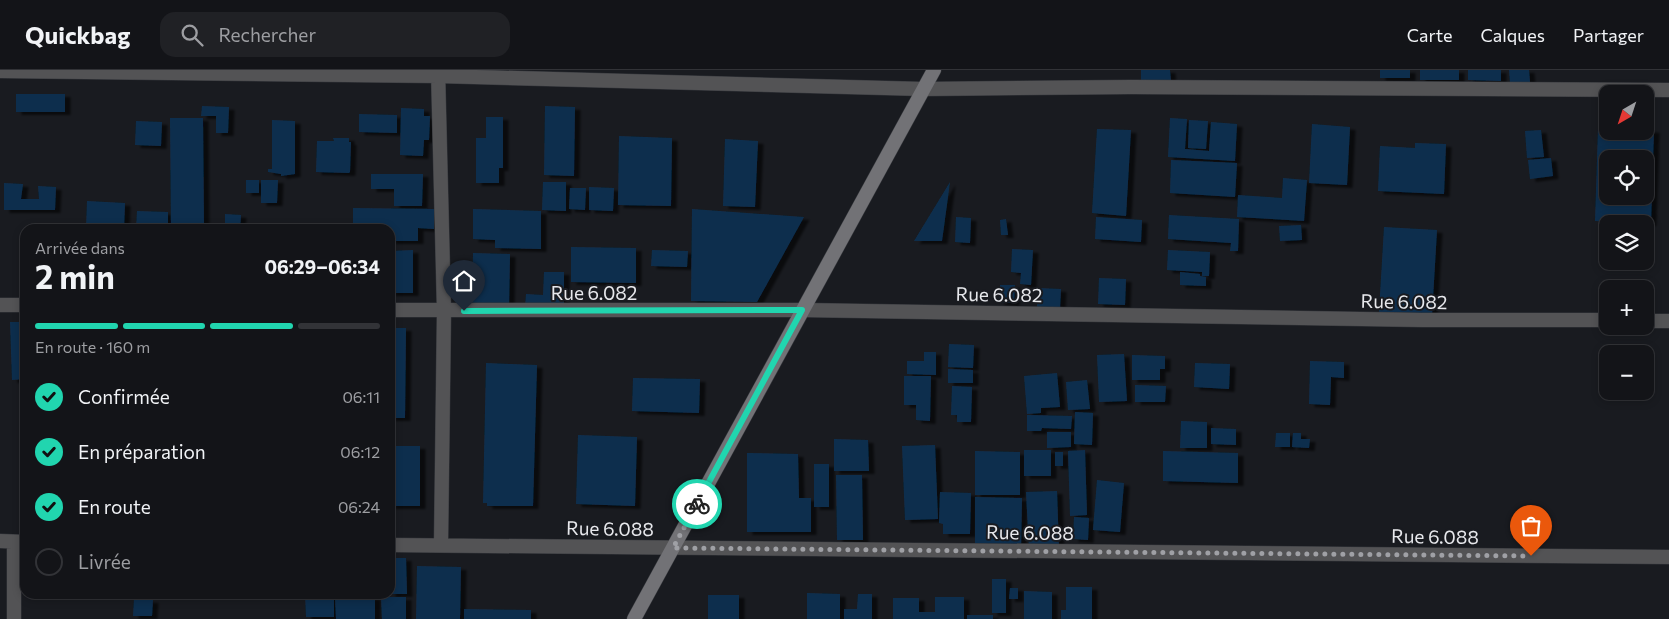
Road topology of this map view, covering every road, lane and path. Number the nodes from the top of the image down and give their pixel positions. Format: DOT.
graph roads {
  1 [pos="934,70"];
  2 [pos="0,71"];
  3 [pos="438,73"];
  4 [pos="923,89"];
  5 [pos="1669,90"];
  6 [pos="0,304"];
  7 [pos="20,305"];
  8 [pos="395,310"];
  9 [pos="802,310"];
  10 [pos="444,311"];
  11 [pos="1599,320"];
  12 [pos="1654,321"];
  13 [pos="1669,321"];
  14 [pos="13,542"];
  15 [pos="395,545"];
  16 [pos="441,545"];
  17 [pos="673,548"];
  18 [pos="1669,557"];
  19 [pos="14,619"];
  20 [pos="634,619"];
  1 -- 4 [label="main road"];
  2 -- 3 [label="street"];
  3 -- 4 [label="street"];
  3 -- 10 [label="street"];
  4 -- 5 [label="street"];
  4 -- 9 [label="main road"];
  6 -- 7 [label="street"];
  8 -- 10 [label="street, Rue 6.082"];
  9 -- 10 [label="street, Rue 6.082"];
  9 -- 11 [label="street, Rue 6.082"];
  9 -- 17 [label="main road"];
  10 -- 16 [label="street"];
  12 -- 13 [label="street"];
  14 -- 19 [label="street"];
  15 -- 16 [label="street, Rue 6.088"];
  16 -- 17 [label="street, Rue 6.088"];
  17 -- 18 [label="street, Rue 6.088"];
  17 -- 20 [label="main road"];
}
